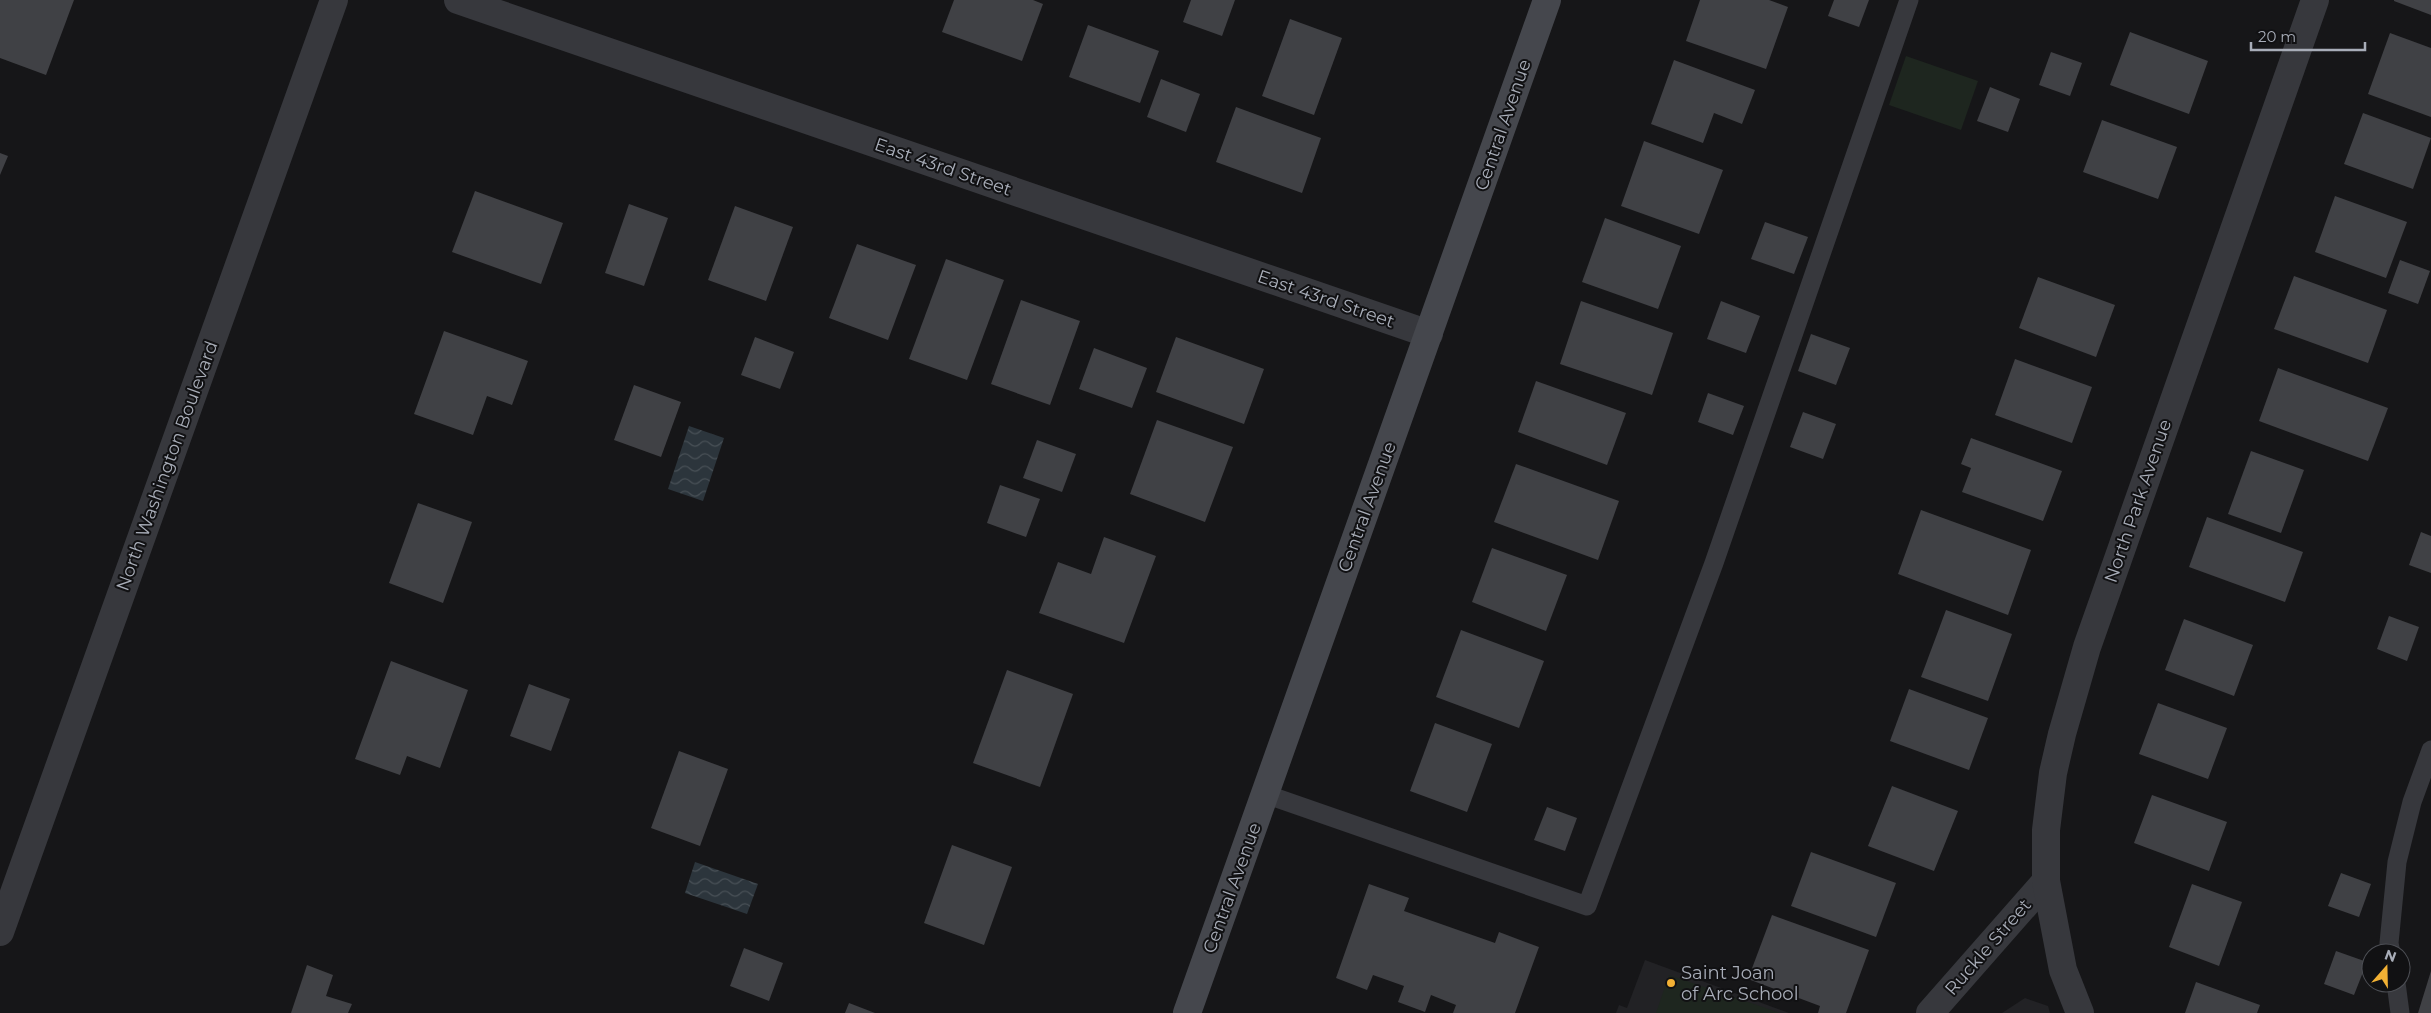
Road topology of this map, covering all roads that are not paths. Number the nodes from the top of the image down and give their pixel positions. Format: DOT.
graph roads {
  1 [pos="334,0"];
  2 [pos="458,0"];
  3 [pos="1547,0"];
  4 [pos="1909,0"];
  5 [pos="2315,0"];
  6 [pos="1429,334"];
  7 [pos="2431,750"];
  8 [pos="1265,794"];
  9 [pos="2046,881"];
  10 [pos="0,932"];
  11 [pos="2389,943"];
  12 [pos="2397,993"];
  13 [pos="1187,1013"];
  14 [pos="1930,1013"];
  15 [pos="2080,1013"];
  16 [pos="2400,1013"];
  1 -- 10 [label="street, North Washington Boulevard"];
  2 -- 6 [label="street, East 43rd Street"];
  3 -- 6 [label="main road, Central Avenue"];
  4 -- 8 [label="lane"];
  5 -- 9 [label="street, North Park Avenue"];
  6 -- 8 [label="main road, Central Avenue"];
  7 -- 11 [label="lane"];
  8 -- 13 [label="main road, Central Avenue"];
  9 -- 14 [label="street, Ruckle Street"];
  9 -- 15 [label="street, North Park Avenue"];
  12 -- 16 [label="lane"];
}
